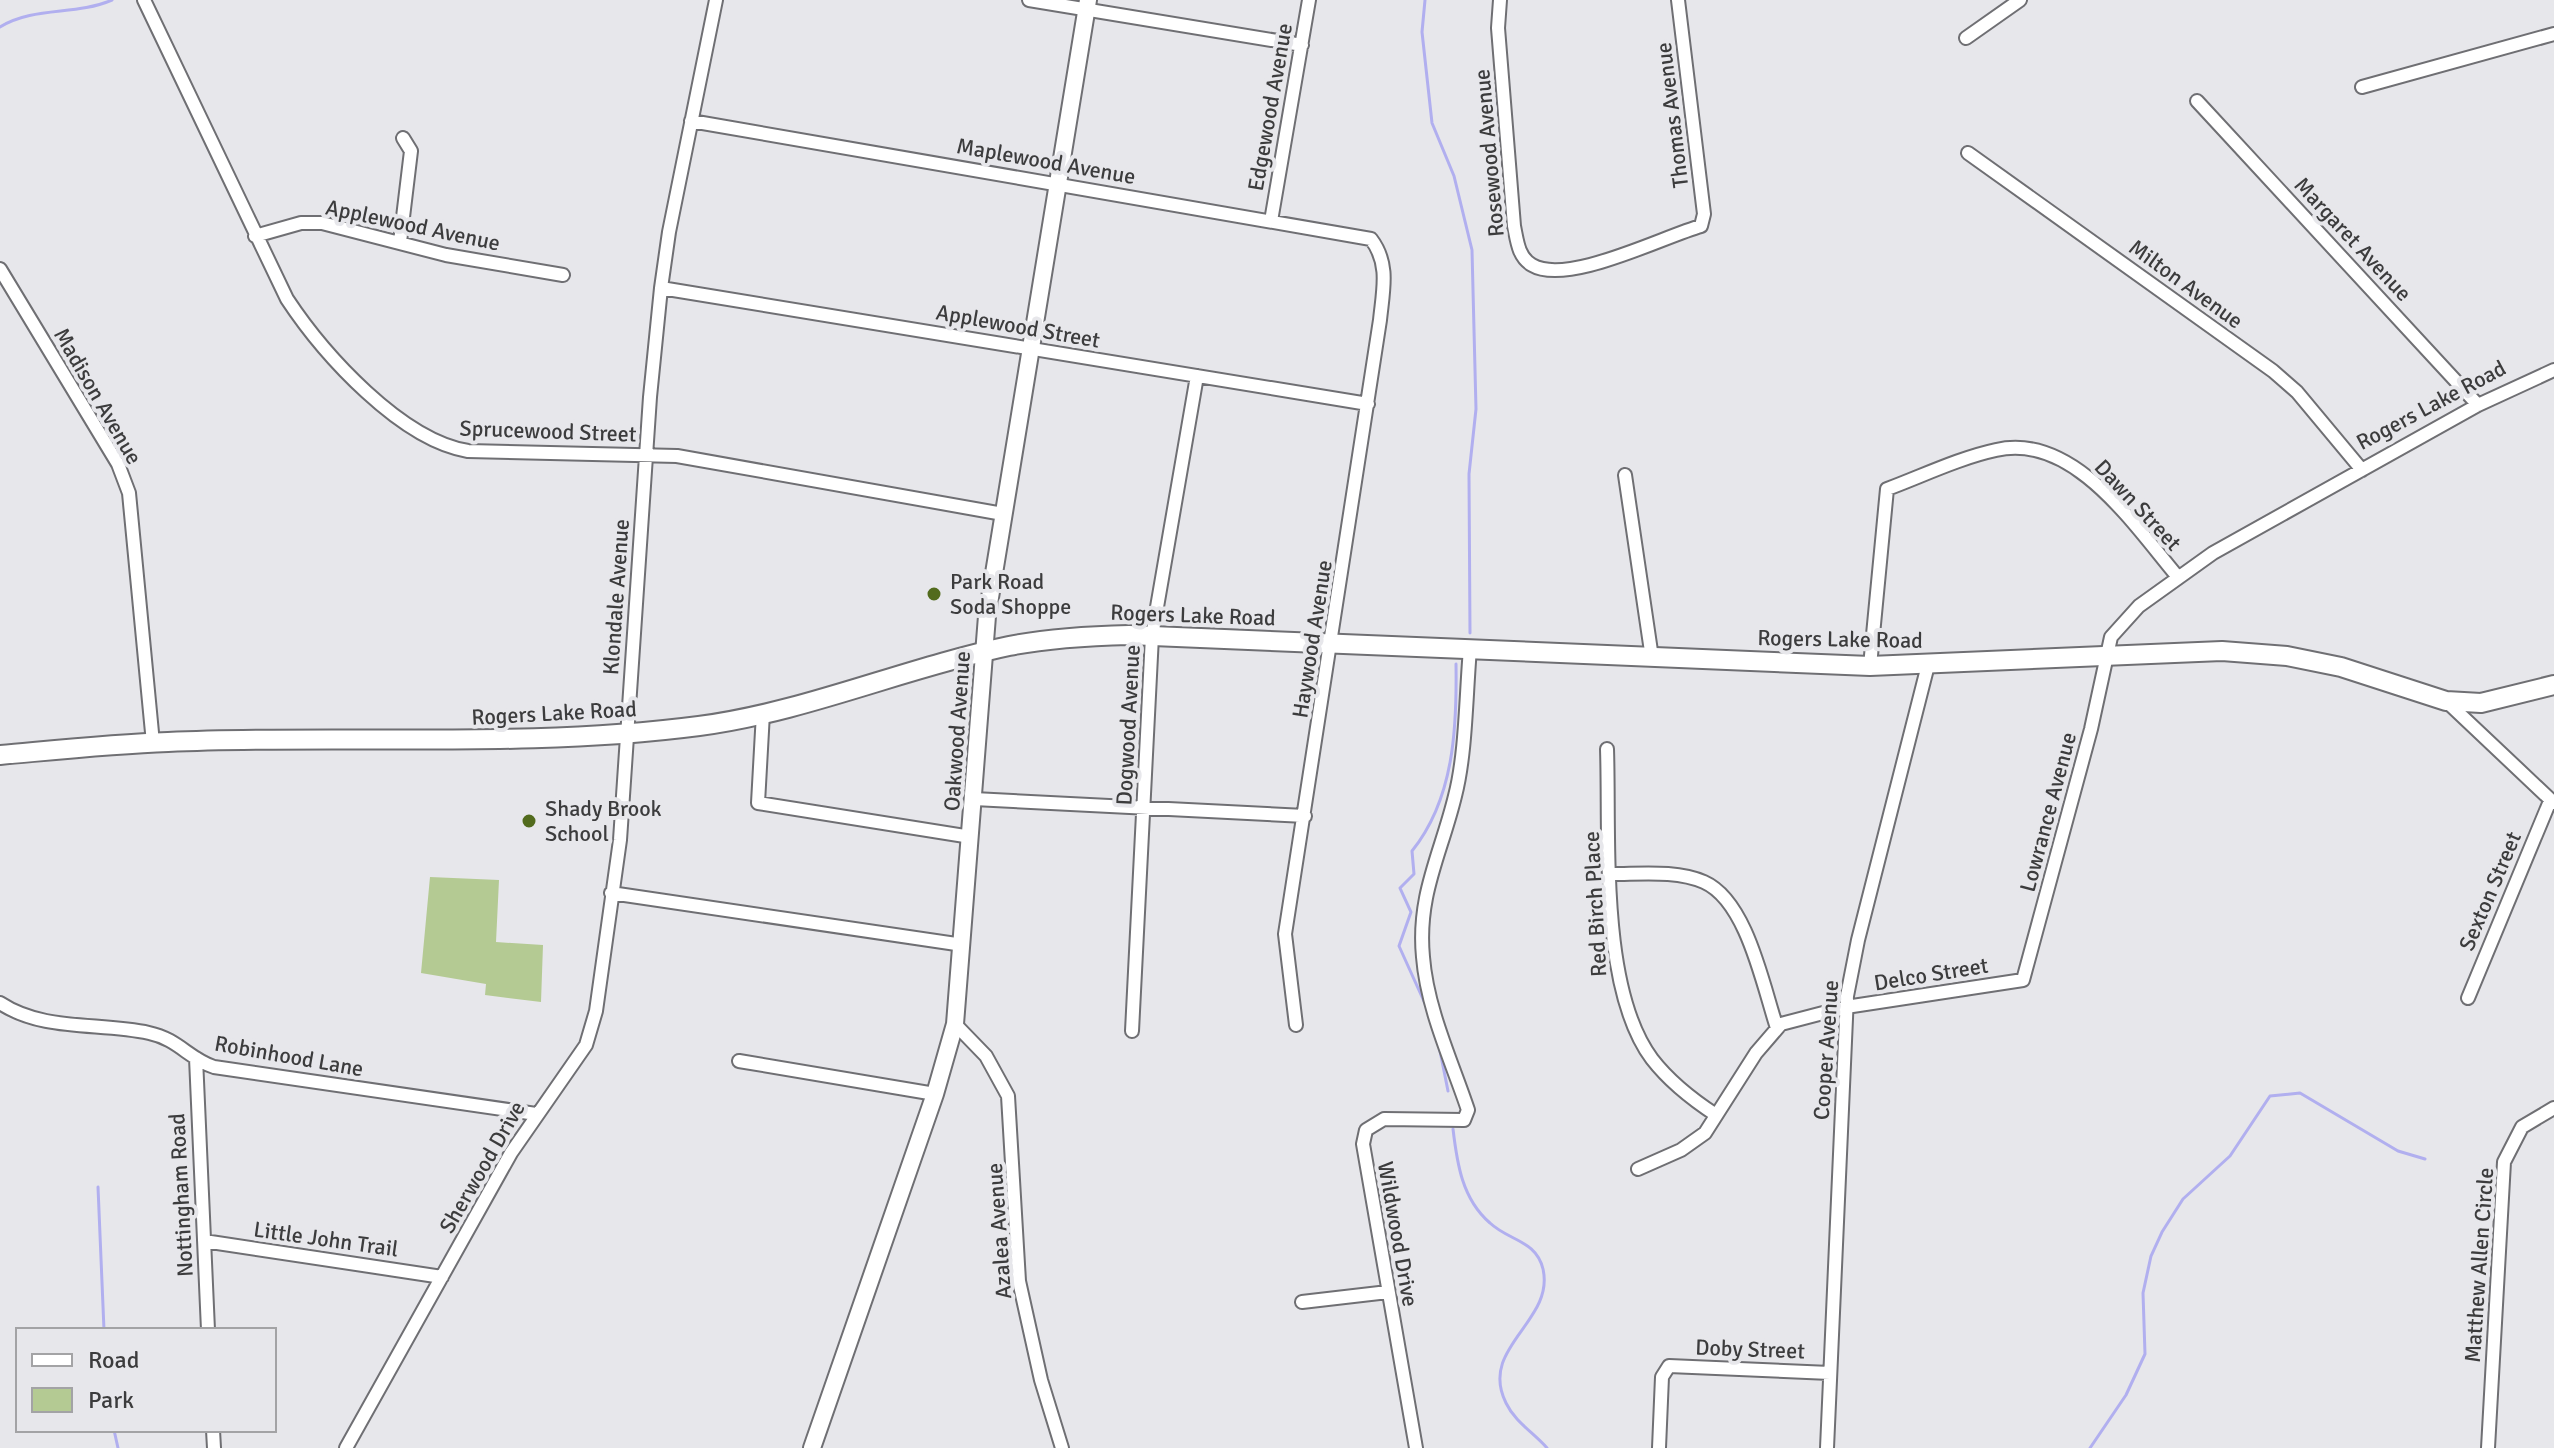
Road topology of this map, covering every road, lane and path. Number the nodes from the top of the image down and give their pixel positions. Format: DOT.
graph roads {
  1 [pos="144,0"];
  2 [pos="716,0"];
  3 [pos="1029,0"];
  4 [pos="1309,0"];
  5 [pos="1500,0"];
  6 [pos="1678,0"];
  7 [pos="2020,0"];
  8 [pos="1087,5"];
  9 [pos="2554,34"];
  10 [pos="1966,38"];
  11 [pos="1302,45"];
  12 [pos="2362,87"];
  13 [pos="2197,101"];
  14 [pos="691,121"];
  15 [pos="403,138"];
  16 [pos="1968,153"];
  17 [pos="1057,183"];
  18 [pos="1271,221"];
  19 [pos="1701,226"];
  20 [pos="255,236"];
  21 [pos="400,242"];
  22 [pos="1383,259"];
  23 [pos="0,269"];
  24 [pos="563,275"];
  25 [pos="661,288"];
  26 [pos="1030,348"];
  27 [pos="2554,370"];
  28 [pos="1197,376"];
  29 [pos="1368,404"];
  30 [pos="2478,405"];
  31 [pos="646,453"];
  32 [pos="2362,470"];
  33 [pos="1625,475"];
  34 [pos="1003,514"];
  35 [pos="2177,576"];
  36 [pos="1152,636"];
  37 [pos="1332,644"];
  38 [pos="1470,649"];
  39 [pos="984,653"];
  40 [pos="2107,654"];
  41 [pos="1652,658"];
  42 [pos="1928,665"];
  43 [pos="1870,666"];
  44 [pos="2554,685"];
  45 [pos="2446,701"];
  46 [pos="763,713"];
  47 [pos="626,734"];
  48 [pos="153,743"];
  49 [pos="1607,749"];
  50 [pos="0,755"];
  51 [pos="974,799"];
  52 [pos="2552,802"];
  53 [pos="1144,807"];
  54 [pos="1305,816"];
  55 [pos="971,837"];
  56 [pos="1612,874"];
  57 [pos="611,893"];
  58 [pos="963,945"];
  59 [pos="2023,980"];
  60 [pos="2468,998"];
  61 [pos="0,1003"];
  62 [pos="1846,1007"];
  63 [pos="955,1024"];
  64 [pos="1296,1025"];
  65 [pos="1777,1028"];
  66 [pos="1132,1031"];
  67 [pos="196,1058"];
  68 [pos="739,1061"];
  69 [pos="935,1094"];
  70 [pos="2554,1108"];
  71 [pos="536,1114"];
  72 [pos="1716,1115"];
  73 [pos="1638,1169"];
  74 [pos="204,1241"];
  75 [pos="442,1277"];
  76 [pos="1388,1292"];
  77 [pos="1302,1302"];
  78 [pos="208,1328"];
  79 [pos="1830,1373"];
  80 [pos="346,1448"];
  81 [pos="812,1448"];
  82 [pos="1062,1448"];
  83 [pos="1416,1448"];
  84 [pos="1659,1448"];
  85 [pos="1827,1448"];
  86 [pos="2488,1448"];
  1 -- 20 [label="street, Sprucewood Street"];
  2 -- 14 [label="street, Klondale Avenue"];
  3 -- 8 [label="street"];
  4 -- 11 [label="street, Edgewood Avenue"];
  5 -- 19 [label="street, Rosewood Avenue"];
  6 -- 19 [label="street, Thomas Avenue"];
  7 -- 10 [label="street"];
  8 -- 11 [label="street"];
  8 -- 17 [label="street, Oakwood Avenue"];
  9 -- 12 [label="street"];
  11 -- 18 [label="street, Edgewood Avenue"];
  13 -- 30 [label="street, Margaret Avenue"];
  14 -- 17 [label="street, Maplewood Avenue"];
  14 -- 25 [label="street, Klondale Avenue"];
  15 -- 21 [label="street"];
  16 -- 32 [label="street, Milton Avenue"];
  17 -- 18 [label="street, Maplewood Avenue"];
  17 -- 26 [label="street, Oakwood Avenue"];
  18 -- 22 [label="street, Maplewood Avenue"];
  20 -- 21 [label="street, Applewood Avenue"];
  20 -- 31 [label="street, Sprucewood Street"];
  21 -- 24 [label="street, Applewood Avenue"];
  22 -- 29 [label="street, Haywood Avenue"];
  23 -- 48 [label="street, Madison Avenue"];
  25 -- 26 [label="street, Applewood Street"];
  25 -- 31 [label="street, Klondale Avenue"];
  26 -- 28 [label="street, Applewood Street"];
  26 -- 34 [label="street, Oakwood Avenue"];
  27 -- 30 [label="street, Rogers Lake Road"];
  28 -- 29 [label="street, Applewood Street"];
  28 -- 36 [label="street, Dogwood Avenue"];
  29 -- 37 [label="street, Haywood Avenue"];
  30 -- 32 [label="street, Rogers Lake Road"];
  31 -- 34 [label="street, Sprucewood Street"];
  31 -- 47 [label="street, Klondale Avenue"];
  32 -- 35 [label="street, Rogers Lake Road"];
  33 -- 41 [label="street"];
  34 -- 39 [label="street, Oakwood Avenue"];
  35 -- 40 [label="street, Rogers Lake Road"];
  35 -- 43 [label="street, Dawn Street"];
  36 -- 37 [label="main road, Rogers Lake Road"];
  36 -- 39 [label="main road, Rogers Lake Road"];
  36 -- 53 [label="street, Dogwood Avenue"];
  37 -- 38 [label="main road, Rogers Lake Road"];
  37 -- 54 [label="street, Haywood Avenue"];
  38 -- 41 [label="main road, Rogers Lake Road"];
  38 -- 76 [label="street, Wildwood Drive"];
  39 -- 46 [label="main road, Rogers Lake Road"];
  39 -- 51 [label="street, Oakwood Avenue"];
  40 -- 42 [label="main road, Rogers Lake Road"];
  40 -- 45 [label="main road, Rogers Lake Road"];
  40 -- 59 [label="street, Lowrance Avenue"];
  41 -- 43 [label="main road, Rogers Lake Road"];
  42 -- 43 [label="main road, Rogers Lake Road"];
  42 -- 62 [label="street, Cooper Avenue"];
  44 -- 45 [label="main road, Rogers Lake Road"];
  45 -- 52 [label="street"];
  46 -- 47 [label="main road, Rogers Lake Road"];
  46 -- 55 [label="street"];
  47 -- 48 [label="main road, Rogers Lake Road"];
  47 -- 57 [label="street, Klondale Avenue"];
  48 -- 50 [label="main road, Rogers Lake Road"];
  49 -- 56 [label="street, Red Birch Place"];
  51 -- 53 [label="street"];
  51 -- 55 [label="street, Oakwood Avenue"];
  52 -- 60 [label="street, Sexton Street"];
  53 -- 54 [label="street"];
  53 -- 66 [label="street, Dogwood Avenue"];
  54 -- 64 [label="street, Haywood Avenue"];
  55 -- 58 [label="street, Oakwood Avenue"];
  56 -- 65 [label="street"];
  56 -- 72 [label="street, Red Birch Place"];
  57 -- 58 [label="street"];
  57 -- 71 [label="street, Sherwood Drive"];
  58 -- 63 [label="street, Oakwood Avenue"];
  59 -- 62 [label="street, Delco Street"];
  61 -- 67 [label="street, Robinhood Lane"];
  62 -- 65 [label="street, Delco Street"];
  62 -- 79 [label="street, Cooper Avenue"];
  63 -- 69 [label="street, Oakwood Avenue"];
  63 -- 82 [label="street, Azalea Avenue"];
  65 -- 72 [label="street"];
  67 -- 71 [label="street, Robinhood Lane"];
  67 -- 74 [label="street, Nottingham Road"];
  68 -- 69 [label="street"];
  69 -- 81 [label="street, Oakwood Avenue"];
  70 -- 86 [label="street, Matthew Allen Circle"];
  71 -- 75 [label="street, Sherwood Drive"];
  72 -- 73 [label="street"];
  74 -- 75 [label="street, Little John Trail"];
  74 -- 78 [label="street, Nottingham Road"];
  75 -- 80 [label="street, Sherwood Drive"];
  76 -- 77 [label="street"];
  76 -- 83 [label="street, Wildwood Drive"];
  79 -- 84 [label="street, Doby Street"];
  79 -- 85 [label="street, Cooper Avenue"];
}
